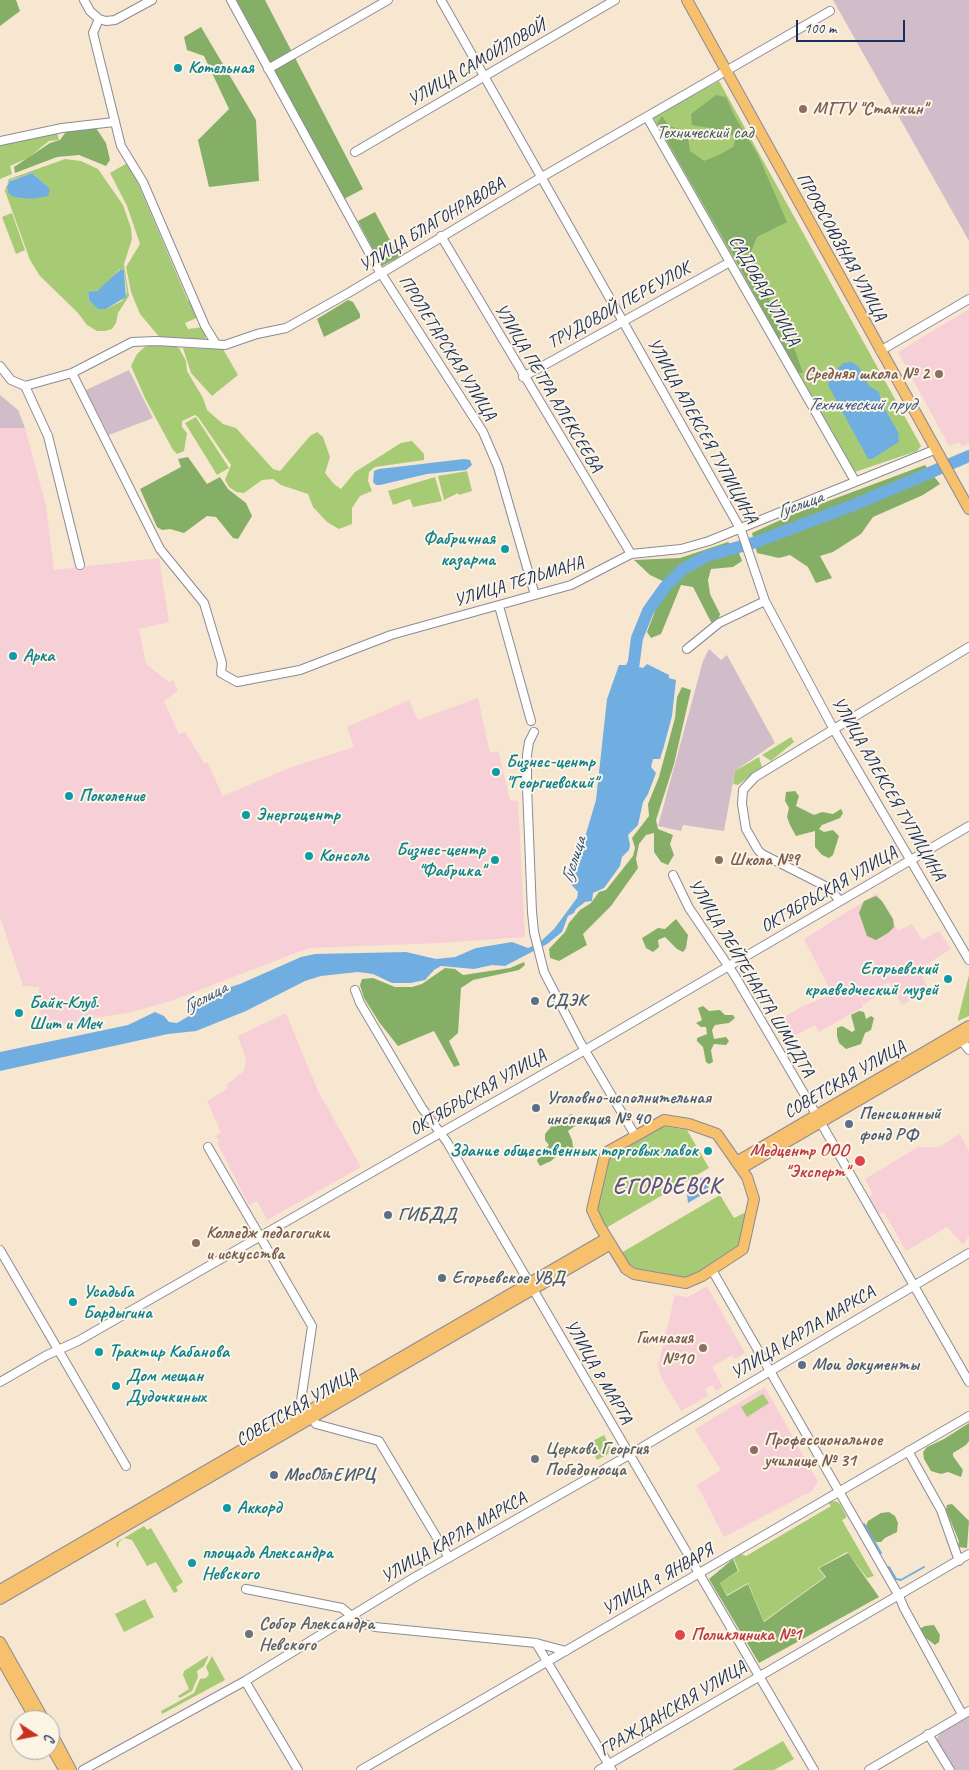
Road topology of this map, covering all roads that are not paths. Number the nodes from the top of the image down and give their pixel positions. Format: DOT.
graph roads {
  1 [pos="84,0"];
  2 [pos="152,0"];
  3 [pos="231,0"];
  4 [pos="388,0"];
  5 [pos="441,0"];
  6 [pos="615,0"];
  7 [pos="687,0"];
  8 [pos="830,11"];
  9 [pos="99,19"];
  10 [pos="268,69"];
  11 [pos="726,71"];
  12 [pos="485,76"];
  13 [pos="647,116"];
  14 [pos="114,122"];
  15 [pos="0,141"];
  16 [pos="356,152"];
  17 [pos="542,177"];
  18 [pos="442,236"];
  19 [pos="730,262"];
  20 [pos="381,273"];
  21 [pos="969,299"];
  22 [pos="624,322"];
  23 [pos="216,344"];
  24 [pos="880,351"];
  25 [pos="0,366"];
  26 [pos="72,373"];
  27 [pos="523,377"];
  28 [pos="25,386"];
  29 [pos="934,450"];
  30 [pos="855,481"];
  31 [pos="968,505"];
  32 [pos="742,534"];
  33 [pos="630,554"];
  34 [pos="80,565"];
  35 [pos="535,595"];
  36 [pos="765,601"];
  37 [pos="499,606"];
  38 [pos="969,647"];
  39 [pos="687,649"];
  40 [pos="531,721"];
  41 [pos="834,728"];
  42 [pos="534,732"];
  43 [pos="969,826"];
  44 [pos="911,860"];
  45 [pos="673,874"];
  46 [pos="840,901"];
  47 [pos="969,960"];
  48 [pos="728,967"];
  49 [pos="355,990"];
  50 [pos="969,1026"];
  51 [pos="965,1038"];
  52 [pos="585,1050"];
  53 [pos="969,1050"];
  54 [pos="819,1119"];
  55 [pos="440,1132"];
  56 [pos="635,1135"];
  57 [pos="208,1147"];
  58 [pos="740,1165"];
  59 [pos="260,1236"];
  60 [pos="609,1241"];
  61 [pos="0,1250"];
  62 [pos="969,1253"];
  63 [pos="712,1270"];
  64 [pos="532,1286"];
  65 [pos="912,1286"];
  66 [pos="60,1349"];
  67 [pos="770,1370"];
  68 [pos="0,1382"];
  69 [pos="969,1382"];
  70 [pos="310,1414"];
  71 [pos="969,1416"];
  72 [pos="908,1451"];
  73 [pos="629,1455"];
  74 [pos="126,1466"];
  75 [pos="839,1491"];
  76 [pos="969,1554"];
  77 [pos="449,1558"];
  78 [pos="959,1561"];
  79 [pos="698,1574"];
  80 [pos="246,1589"];
  81 [pos="0,1590"];
  82 [pos="899,1596"];
  83 [pos="0,1600"];
  84 [pos="352,1616"];
  85 [pos="0,1642"];
  86 [pos="536,1643"];
  87 [pos="566,1651"];
  88 [pos="0,1657"];
  89 [pos="547,1662"];
  90 [pos="759,1676"];
  91 [pos="245,1681"];
  92 [pos="30,1710"];
  93 [pos="38,1710"];
  94 [pos="966,1712"];
  95 [pos="928,1734"];
  96 [pos="60,1749"];
  97 [pos="59,1760"];
  98 [pos="610,1767"];
  99 [pos="66,1770"];
  100 [pos="71,1770"];
  101 [pos="83,1770"];
  102 [pos="298,1770"];
  103 [pos="361,1770"];
  104 [pos="599,1770"];
  105 [pos="814,1770"];
  106 [pos="869,1770"];
  107 [pos="950,1770"];
  1 -- 9 [label="street"];
  2 -- 9 [label="street"];
  3 -- 10 [label="street, ПРОЛЕТАРСКАЯ УЛИЦА"];
  4 -- 10 [label="street"];
  5 -- 12 [label="street, УЛИЦА АЛЕКСЕЯ ТУПИЦИНА"];
  6 -- 12 [label="street, УЛИЦА САМОЙЛОВОЙ"];
  7 -- 11 [label="main road, ПРОФСОЮЗНАЯ УЛИЦА"];
  8 -- 11 [label="street, УЛИЦА БЛАГОНРАВОВА"];
  9 -- 14 [label="street"];
  10 -- 20 [label="street, ПРОЛЕТАРСКАЯ УЛИЦА"];
  11 -- 13 [label="street, УЛИЦА БЛАГОНРАВОВА"];
  11 -- 24 [label="main road, ПРОФСОЮЗНАЯ УЛИЦА"];
  12 -- 16 [label="street, УЛИЦА САМОЙЛОВОЙ"];
  12 -- 17 [label="street, УЛИЦА АЛЕКСЕЯ ТУПИЦИНА"];
  13 -- 17 [label="street, УЛИЦА БЛАГОНРАВОВА"];
  13 -- 19 [label="street, САДОВАЯ УЛИЦА"];
  14 -- 15 [label="street"];
  14 -- 23 [label="street"];
  17 -- 18 [label="street, УЛИЦА БЛАГОНРАВОВА"];
  17 -- 22 [label="street, УЛИЦА АЛЕКСЕЯ ТУПИЦИНА"];
  18 -- 20 [label="street, УЛИЦА БЛАГОНРАВОВА"];
  18 -- 27 [label="street, УЛИЦА ПЕТРА АЛЕКСЕЕВА"];
  19 -- 22 [label="street, ТРУДОВОЙ ПЕРЕУЛОК"];
  19 -- 30 [label="street, САДОВАЯ УЛИЦА"];
  20 -- 23 [label="street, УЛИЦА БЛАГОНРАВОВА"];
  20 -- 35 [label="street, ПРОЛЕТАРСКАЯ УЛИЦА"];
  21 -- 24 [label="street"];
  22 -- 27 [label="street, ТРУДОВОЙ ПЕРЕУЛОК"];
  22 -- 32 [label="street, УЛИЦА АЛЕКСЕЯ ТУПИЦИНА"];
  23 -- 26 [label="street, УЛИЦА БЛАГОНРАВОВА"];
  24 -- 29 [label="main road, ПРОФСОЮЗНАЯ УЛИЦА"];
  25 -- 28 [label="street"];
  26 -- 28 [label="street, УЛИЦА БЛАГОНРАВОВА"];
  26 -- 37 [label="street, УЛИЦА ТЕЛЬМАНА"];
  27 -- 33 [label="street, УЛИЦА ПЕТРА АЛЕКСЕЕВА"];
  28 -- 34 [label="street"];
  29 -- 30 [label="street, УЛИЦА ТЕЛЬМАНА"];
  29 -- 31 [label="main road, ПРОФСОЮЗНАЯ УЛИЦА"];
  30 -- 32 [label="street, УЛИЦА ТЕЛЬМАНА"];
  32 -- 33 [label="street, УЛИЦА ТЕЛЬМАНА"];
  32 -- 36 [label="street, УЛИЦА АЛЕКСЕЯ ТУПИЦИНА"];
  33 -- 35 [label="street, УЛИЦА ТЕЛЬМАНА"];
  35 -- 37 [label="street, УЛИЦА ТЕЛЬМАНА"];
  36 -- 39 [label="street"];
  36 -- 41 [label="street, УЛИЦА АЛЕКСЕЯ ТУПИЦИНА"];
  37 -- 40 [label="street"];
  38 -- 41 [label="street"];
  41 -- 44 [label="street, УЛИЦА АЛЕКСЕЯ ТУПИЦИНА"];
  41 -- 46 [label="street"];
  42 -- 52 [label="street"];
  43 -- 44 [label="street, ОКТЯБРЬСКАЯ УЛИЦА"];
  44 -- 46 [label="street, ОКТЯБРЬСКАЯ УЛИЦА"];
  44 -- 47 [label="street, УЛИЦА АЛЕКСЕЯ ТУПИЦИНА"];
  45 -- 48 [label="street, УЛИЦА ЛЕЙТЕНАНТА ШМИДТА"];
  46 -- 48 [label="street, ОКТЯБРЬСКАЯ УЛИЦА"];
  48 -- 52 [label="street, ОКТЯБРЬСКАЯ УЛИЦА"];
  48 -- 54 [label="street, УЛИЦА ЛЕЙТЕНАНТА ШМИДТА"];
  49 -- 55 [label="street, УЛИЦА 8 МАРТА"];
  50 -- 54 [label="main road, СОВЕТСКАЯ УЛИЦА"];
  51 -- 53 [label="street"];
  51 -- 54 [label="main road, СОВЕТСКАЯ УЛИЦА"];
  52 -- 55 [label="street, ОКТЯБРЬСКАЯ УЛИЦА"];
  52 -- 56 [label="street"];
  54 -- 58 [label="main road, СОВЕТСКАЯ УЛИЦА"];
  54 -- 65 [label="street, УЛИЦА ЛЕЙТЕНАНТА ШМИДТА"];
  55 -- 59 [label="street, ОКТЯБРЬСКАЯ УЛИЦА"];
  55 -- 64 [label="street, УЛИЦА 8 МАРТА"];
  56 -- 58 [label="main road"];
  56 -- 60 [label="main road"];
  57 -- 59 [label="street"];
  58 -- 63 [label="main road"];
  59 -- 66 [label="street, ОКТЯБРЬСКАЯ УЛИЦА"];
  59 -- 70 [label="street"];
  60 -- 63 [label="main road"];
  60 -- 64 [label="main road, СОВЕТСКАЯ УЛИЦА"];
  61 -- 66 [label="street"];
  62 -- 65 [label="street, УЛИЦА КАРЛА МАРКСА"];
  63 -- 67 [label="street"];
  64 -- 70 [label="main road, СОВЕТСКАЯ УЛИЦА"];
  64 -- 73 [label="street, УЛИЦА 8 МАРТА"];
  65 -- 67 [label="street, УЛИЦА КАРЛА МАРКСА"];
  65 -- 69 [label="street, УЛИЦА ЛЕЙТЕНАНТА ШМИДТА"];
  66 -- 68 [label="street, ОКТЯБРЬСКАЯ УЛИЦА"];
  66 -- 74 [label="street"];
  67 -- 73 [label="street, УЛИЦА КАРЛА МАРКСА"];
  67 -- 75 [label="street"];
  70 -- 77 [label="street"];
  70 -- 81 [label="main road, СОВЕТСКАЯ УЛИЦА"];
  70 -- 83 [label="main road, СОВЕТСКАЯ УЛИЦА"];
  71 -- 72 [label="street, УЛИЦА 9 ЯНВАРЯ"];
  72 -- 75 [label="street, УЛИЦА 9 ЯНВАРЯ"];
  72 -- 78 [label="street"];
  73 -- 77 [label="street, УЛИЦА КАРЛА МАРКСА"];
  73 -- 79 [label="street, УЛИЦА 8 МАРТА"];
  75 -- 79 [label="street, УЛИЦА 9 ЯНВАРЯ"];
  75 -- 82 [label="street"];
  76 -- 78 [label="street, ГРАЖДАНСКАЯ УЛИЦА"];
  77 -- 84 [label="street, УЛИЦА КАРЛА МАРКСА"];
  78 -- 82 [label="street, ГРАЖДАНСКАЯ УЛИЦА"];
  79 -- 87 [label="street, УЛИЦА 9 ЯНВАРЯ"];
  79 -- 90 [label="street, УЛИЦА 8 МАРТА"];
  80 -- 84 [label="street"];
  82 -- 90 [label="street, ГРАЖДАНСКАЯ УЛИЦА"];
  82 -- 94 [label="street"];
  84 -- 86 [label="street"];
  84 -- 91 [label="street, УЛИЦА КАРЛА МАРКСА"];
  85 -- 93 [label="main road"];
  86 -- 87 [label="street"];
  86 -- 89 [label="street"];
  87 -- 89 [label="street, УЛИЦА 9 ЯНВАРЯ"];
  88 -- 92 [label="main road"];
  89 -- 98 [label="street"];
  89 -- 103 [label="street, УЛИЦА 9 ЯНВАРЯ"];
  90 -- 98 [label="street, ГРАЖДАНСКАЯ УЛИЦА"];
  90 -- 105 [label="street, УЛИЦА 8 МАРТА"];
  91 -- 101 [label="street, УЛИЦА КАРЛА МАРКСА"];
  91 -- 102 [label="street"];
  94 -- 95 [label="street"];
  95 -- 106 [label="street"];
  95 -- 107 [label="street"];
  96 -- 100 [label="main road"];
  97 -- 99 [label="main road"];
  98 -- 104 [label="street, ГРАЖДАНСКАЯ УЛИЦА"];
}
